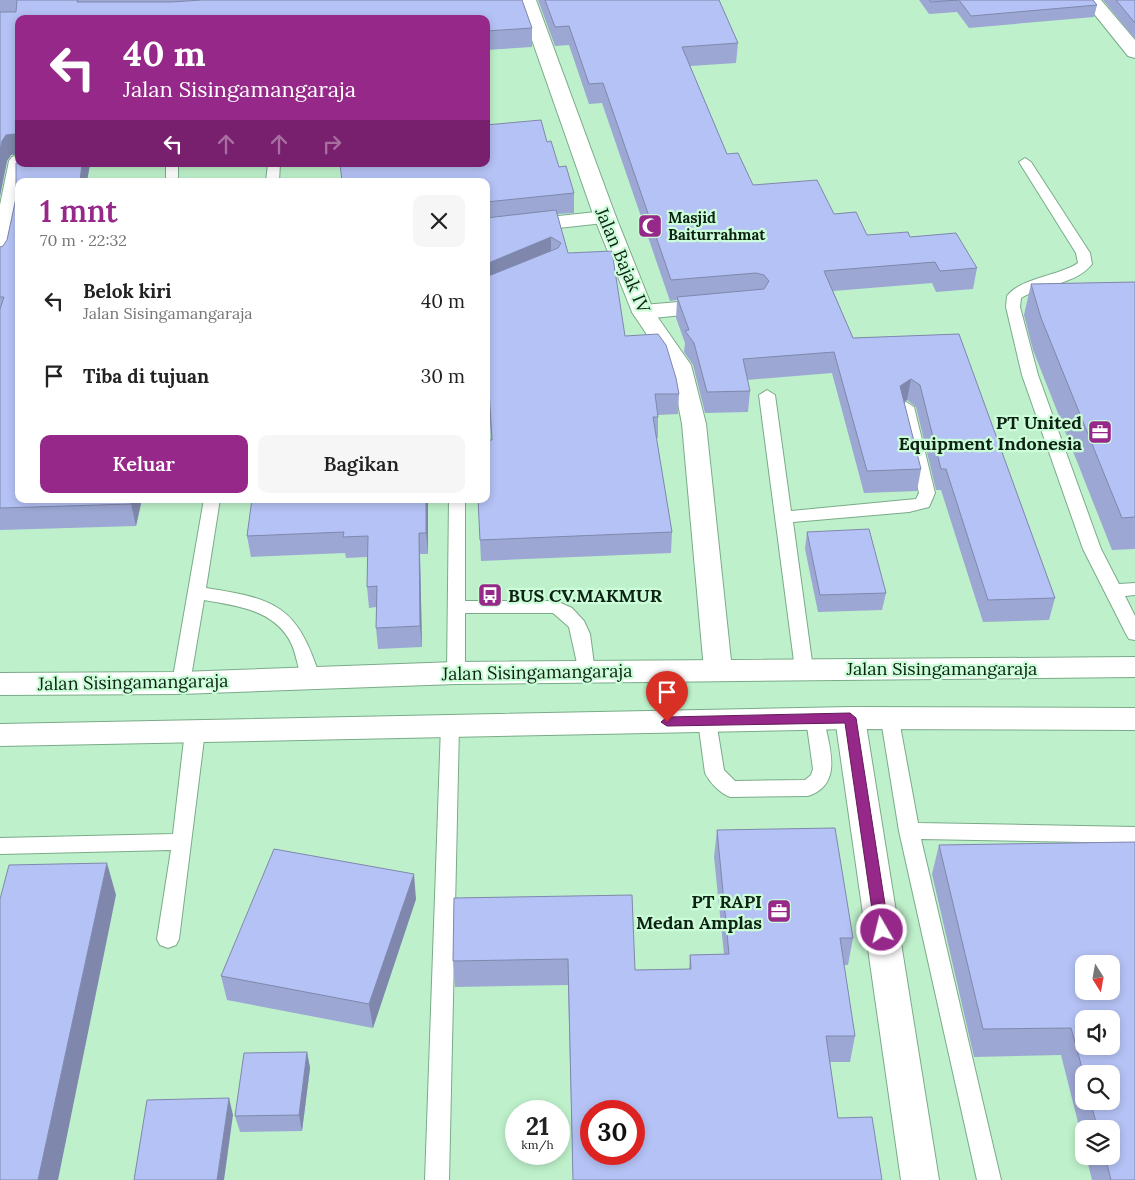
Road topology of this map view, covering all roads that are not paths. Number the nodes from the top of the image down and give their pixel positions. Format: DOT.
graph roads {
  1 [pos="527,0"];
  2 [pos="1092,0"];
  3 [pos="1135,52"];
  4 [pos="1024,162"];
  5 [pos="15,182"];
  6 [pos="604,217"];
  7 [pos="490,230"];
  8 [pos="0,260"];
  9 [pos="734,304"];
  10 [pos="643,312"];
  11 [pos="767,395"];
  12 [pos="906,408"];
  13 [pos="211,503"];
  14 [pos="458,503"];
  15 [pos="784,517"];
  16 [pos="1135,589"];
  17 [pos="1113,591"];
  18 [pos="196,593"];
  19 [pos="456,607"];
  20 [pos="1135,634"];
  21 [pos="1135,667"];
  22 [pos="804,669"];
  23 [pos="718,670"];
  24 [pos="586,672"];
  25 [pos="456,673"];
  26 [pos="311,677"];
  27 [pos="181,682"];
  28 [pos="0,684"];
  29 [pos="850,718"];
  30 [pos="815,719"];
  31 [pos="1135,719"];
  32 [pos="890,720"];
  33 [pos="707,721"];
  34 [pos="450,726"];
  35 [pos="195,731"];
  36 [pos="0,735"];
  37 [pos="909,831"];
  38 [pos="1135,835"];
  39 [pos="182,842"];
  40 [pos="0,846"];
  41 [pos="168,939"];
  42 [pos="437,1180"];
  43 [pos="920,1180"];
  44 [pos="989,1180"];
  1 -- 6 [label="main road, Jalan Bajak IV"];
  2 -- 3 [label="main road"];
  4 -- 17 [label="lane"];
  5 -- 8 [label="main road"];
  6 -- 7 [label="main road"];
  6 -- 10 [label="main road, Jalan Bajak IV"];
  9 -- 10 [label="main road"];
  10 -- 23 [label="main road, Jalan Bajak IV"];
  11 -- 15 [label="lane"];
  12 -- 15 [label="lane"];
  13 -- 18 [label="lane"];
  14 -- 19 [label="lane"];
  15 -- 22 [label="lane"];
  16 -- 17 [label="lane"];
  17 -- 20 [label="lane"];
  18 -- 26 [label="lane"];
  18 -- 27 [label="lane"];
  19 -- 24 [label="lane"];
  19 -- 25 [label="lane"];
  21 -- 22 [label="main road, Jalan Sisingamangaraja"];
  22 -- 23 [label="main road, Jalan Sisingamangaraja"];
  23 -- 24 [label="main road, Jalan Sisingamangaraja"];
  24 -- 25 [label="main road, Jalan Sisingamangaraja"];
  25 -- 26 [label="main road, Jalan Sisingamangaraja"];
  26 -- 27 [label="main road, Jalan Sisingamangaraja"];
  27 -- 28 [label="main road, Jalan Sisingamangaraja"];
  29 -- 30 [label="main road"];
  29 -- 32 [label="main road"];
  29 -- 43 [label="main road"];
  30 -- 33 [label="main road"];
  30 -- 33 [label="lane"];
  31 -- 32 [label="main road"];
  32 -- 37 [label="lane"];
  33 -- 34 [label="main road"];
  34 -- 35 [label="main road"];
  34 -- 42 [label="lane"];
  35 -- 36 [label="main road"];
  35 -- 39 [label="lane"];
  37 -- 38 [label="lane"];
  37 -- 44 [label="lane"];
  39 -- 40 [label="lane"];
  39 -- 41 [label="lane"];
}
